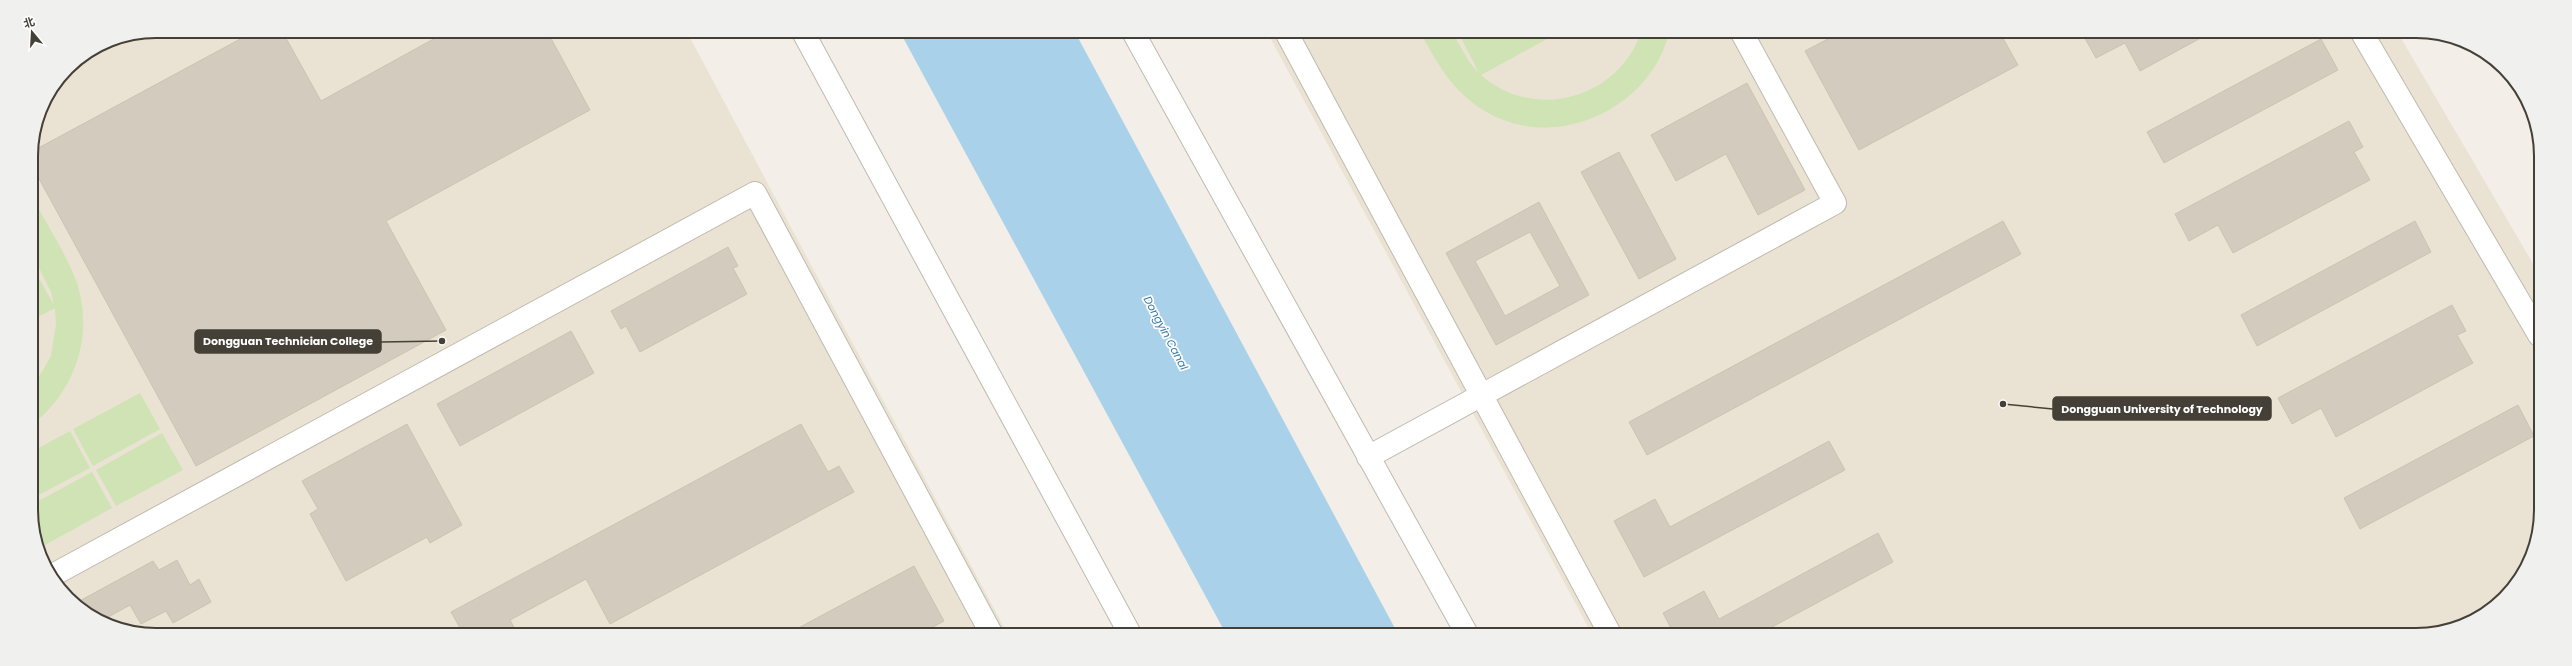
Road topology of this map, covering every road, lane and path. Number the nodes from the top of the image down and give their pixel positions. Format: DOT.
graph roads {
  1 [pos="807,38"];
  2 [pos="1135,38"];
  3 [pos="1289,38"];
  4 [pos="1745,38"];
  5 [pos="2365,38"];
  6 [pos="2534,326"];
  7 [pos="1481,395"];
  8 [pos="1368,456"];
  9 [pos="56,573"];
  10 [pos="988,628"];
  11 [pos="1127,628"];
  12 [pos="1465,628"];
  13 [pos="1607,628"];
  1 -- 11 [label="lane"];
  2 -- 8 [label="lane"];
  3 -- 7 [label="lane"];
  4 -- 7 [label="lane"];
  5 -- 6 [label="lane"];
  7 -- 8 [label="lane"];
  7 -- 13 [label="lane"];
  8 -- 12 [label="lane"];
  9 -- 10 [label="lane"];
}
